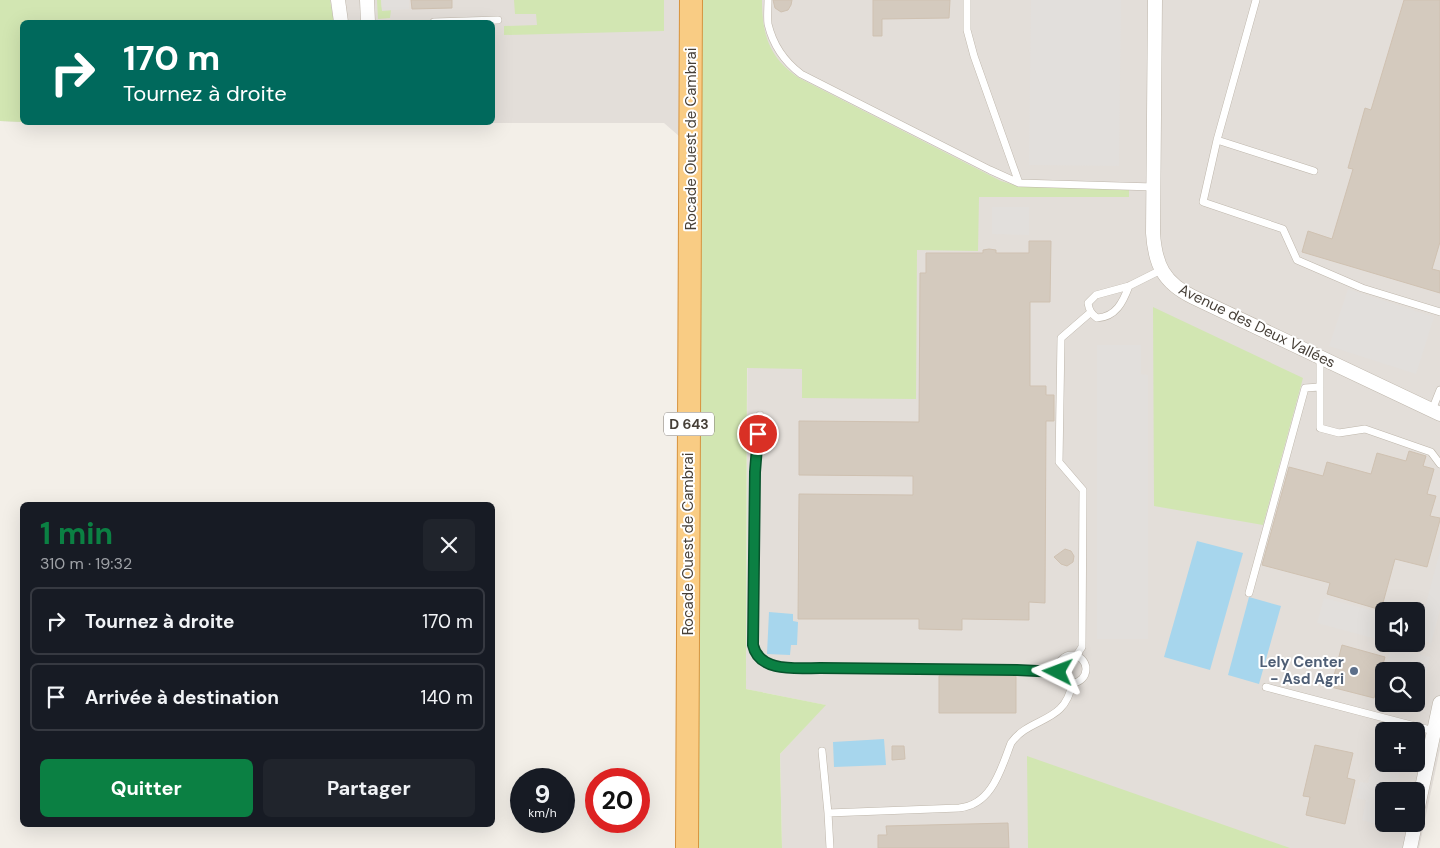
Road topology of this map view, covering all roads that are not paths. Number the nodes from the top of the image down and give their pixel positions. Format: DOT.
graph roads {
  1 [pos="338,0"];
  2 [pos="367,0"];
  3 [pos="691,0"];
  4 [pos="768,0"];
  5 [pos="967,0"];
  6 [pos="1155,0"];
  7 [pos="1256,0"];
  8 [pos="341,20"];
  9 [pos="368,20"];
  10 [pos="495,20"];
  11 [pos="498,20"];
  12 [pos="1217,140"];
  13 [pos="1314,171"];
  14 [pos="1019,183"];
  15 [pos="1154,187"];
  16 [pos="1161,270"];
  17 [pos="1130,286"];
  18 [pos="1091,312"];
  19 [pos="1440,312"];
  20 [pos="1320,357"];
  21 [pos="1320,387"];
  22 [pos="1440,390"];
  23 [pos="1436,412"];
  24 [pos="760,415"];
  25 [pos="1440,464"];
  26 [pos="1249,592"];
  27 [pos="1076,656"];
  28 [pos="1058,672"];
  29 [pos="1072,683"];
  30 [pos="1266,687"];
  31 [pos="1440,703"];
  32 [pos="1434,731"];
  33 [pos="822,751"];
  34 [pos="1423,782"];
  35 [pos="828,812"];
  36 [pos="1413,832"];
  37 [pos="687,848"];
  38 [pos="830,848"];
  39 [pos="1410,848"];
  1 -- 8 [label="street"];
  2 -- 9 [label="street"];
  3 -- 37 [label="highway, Rocade Ouest de Cambrai / D 643"];
  4 -- 14 [label="lane"];
  5 -- 14 [label="lane"];
  6 -- 15 [label="street, Avenue des Deux Vallées"];
  7 -- 12 [label="lane"];
  10 -- 11 [label="lane"];
  12 -- 13 [label="lane"];
  12 -- 19 [label="lane"];
  14 -- 15 [label="lane"];
  15 -- 16 [label="street, Avenue des Deux Vallées"];
  16 -- 17 [label="lane"];
  16 -- 20 [label="street, Avenue des Deux Vallées"];
  17 -- 18 [label="lane"];
  17 -- 18 [label="lane"];
  18 -- 27 [label="lane"];
  20 -- 21 [label="lane"];
  20 -- 23 [label="street, Avenue des Deux Vallées"];
  21 -- 25 [label="lane"];
  21 -- 26 [label="lane"];
  22 -- 23 [label="lane"];
  24 -- 28 [label="lane"];
  27 -- 28 [label="lane"];
  27 -- 29 [label="lane"];
  28 -- 29 [label="lane"];
  29 -- 35 [label="lane"];
  30 -- 32 [label="lane"];
  31 -- 32 [label="street"];
  32 -- 34 [label="street"];
  33 -- 35 [label="lane"];
  35 -- 38 [label="lane"];
  36 -- 39 [label="street"];
}
